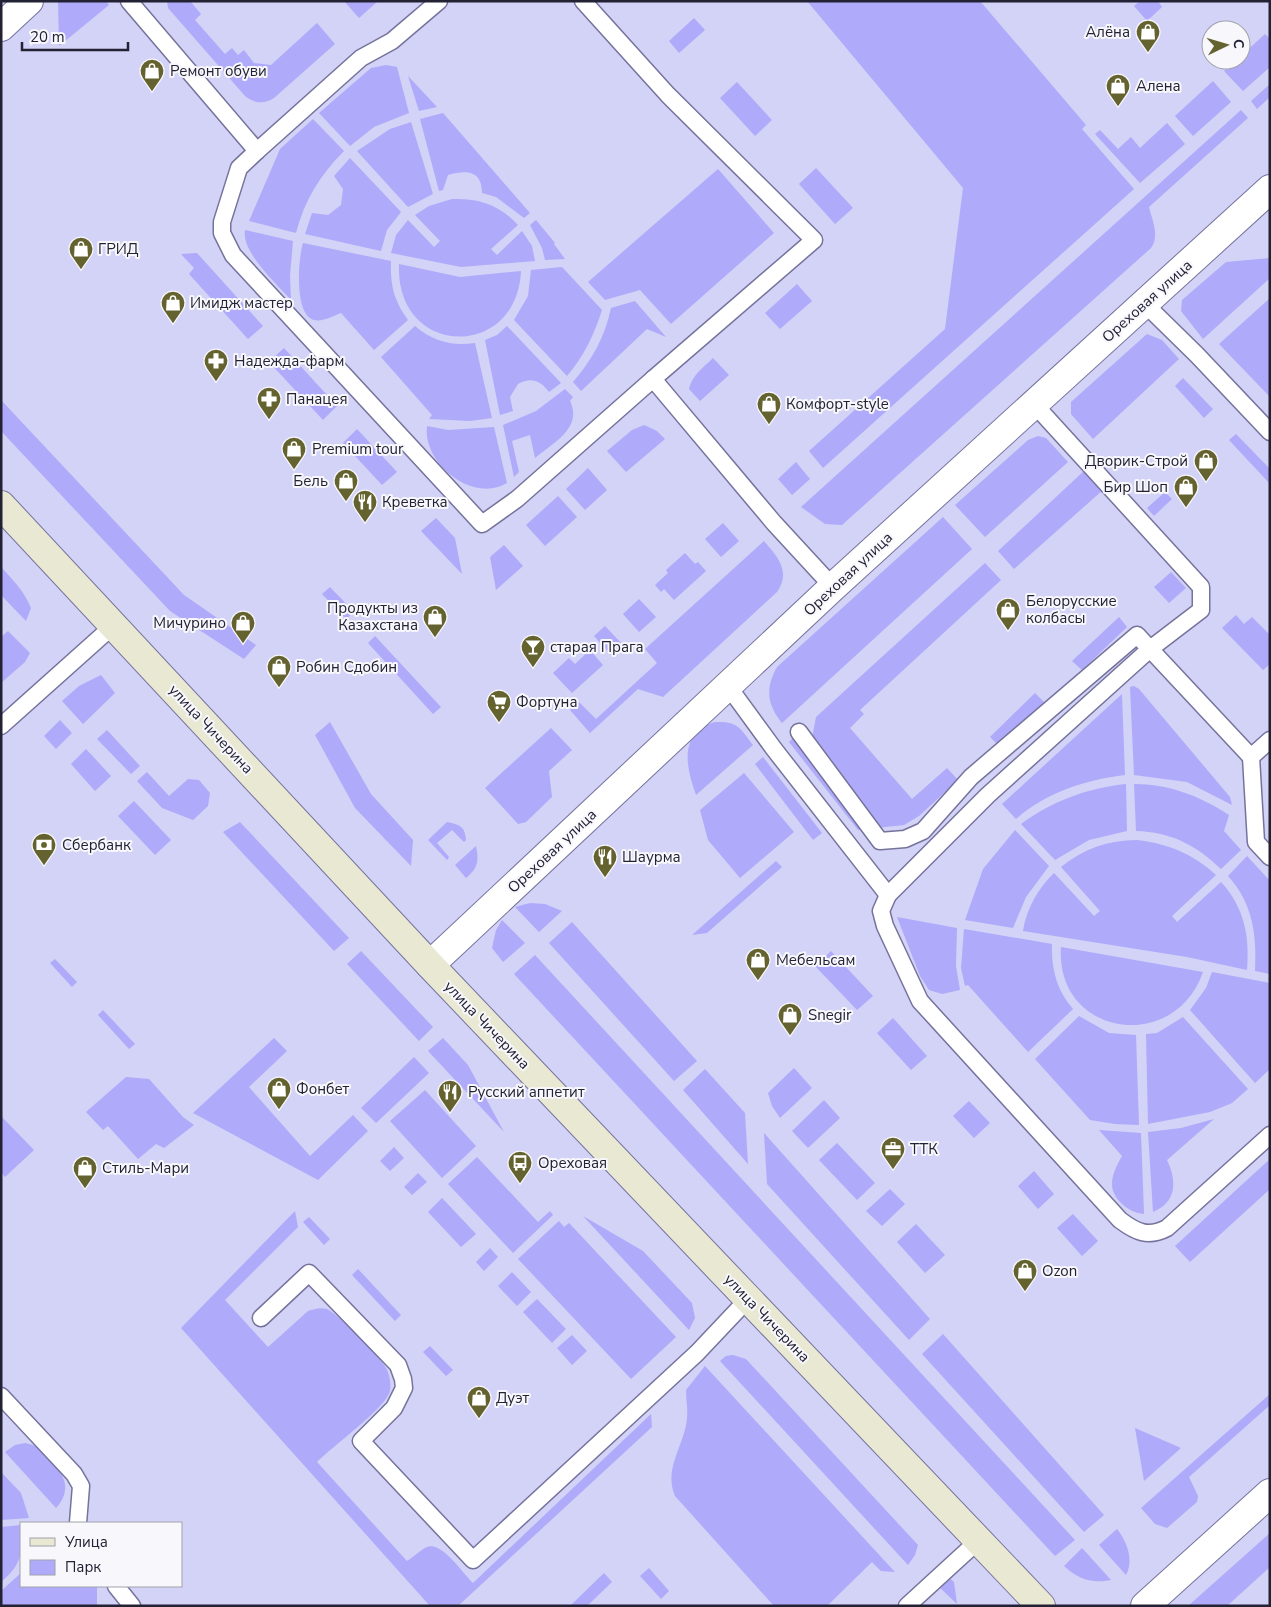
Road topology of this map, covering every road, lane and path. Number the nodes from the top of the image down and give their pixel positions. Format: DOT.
graph roads {
  1 [pos="29,1"];
  2 [pos="129,1"];
  3 [pos="439,1"];
  4 [pos="583,1"];
  5 [pos="1,27"];
  6 [pos="257,152"];
  7 [pos="1270,189"];
  8 [pos="1144,303"];
  9 [pos="653,379"];
  10 [pos="1034,404"];
  11 [pos="1270,432"];
  12 [pos="1,505"];
  13 [pos="833,587"];
  14 [pos="114,625"];
  15 [pos="1150,649"];
  16 [pos="728,686"];
  17 [pos="1,726"];
  18 [pos="799,732"];
  19 [pos="1270,740"];
  20 [pos="1251,757"];
  21 [pos="1270,856"];
  22 [pos="888,895"];
  23 [pos="430,965"];
  24 [pos="1270,1135"];
  25 [pos="748,1299"];
  26 [pos="261,1318"];
  27 [pos="1,1396"];
  28 [pos="1270,1493"];
  29 [pos="78,1522"];
  30 [pos="979,1540"];
  31 [pos="117,1587"];
  32 [pos="132,1606"];
  33 [pos="907,1606"];
  34 [pos="1041,1606"];
  35 [pos="1145,1606"];
  1 -- 5 [label="street"];
  2 -- 6 [label="lane"];
  3 -- 6 [label="lane"];
  4 -- 9 [label="lane"];
  6 -- 9 [label="lane"];
  7 -- 8 [label="street, Ореховая улица"];
  8 -- 10 [label="street, Ореховая улица"];
  8 -- 11 [label="lane"];
  9 -- 13 [label="lane"];
  10 -- 13 [label="street, Ореховая улица"];
  10 -- 15 [label="lane"];
  12 -- 14 [label="main road, улица Чичерина"];
  13 -- 16 [label="street, Ореховая улица"];
  14 -- 17 [label="lane"];
  14 -- 23 [label="main road, улица Чичерина"];
  15 -- 18 [label="lane"];
  15 -- 20 [label="lane"];
  15 -- 22 [label="lane"];
  16 -- 22 [label="lane"];
  16 -- 23 [label="street, Ореховая улица"];
  19 -- 20 [label="lane"];
  20 -- 21 [label="lane"];
  22 -- 24 [label="lane"];
  23 -- 25 [label="main road, улица Чичерина"];
  25 -- 26 [label="lane"];
  25 -- 30 [label="main road, улица Чичерина"];
  27 -- 29 [label="lane"];
  28 -- 35 [label="street"];
  30 -- 33 [label="lane"];
  30 -- 34 [label="main road, улица Чичерина"];
  31 -- 32 [label="lane"];
}
